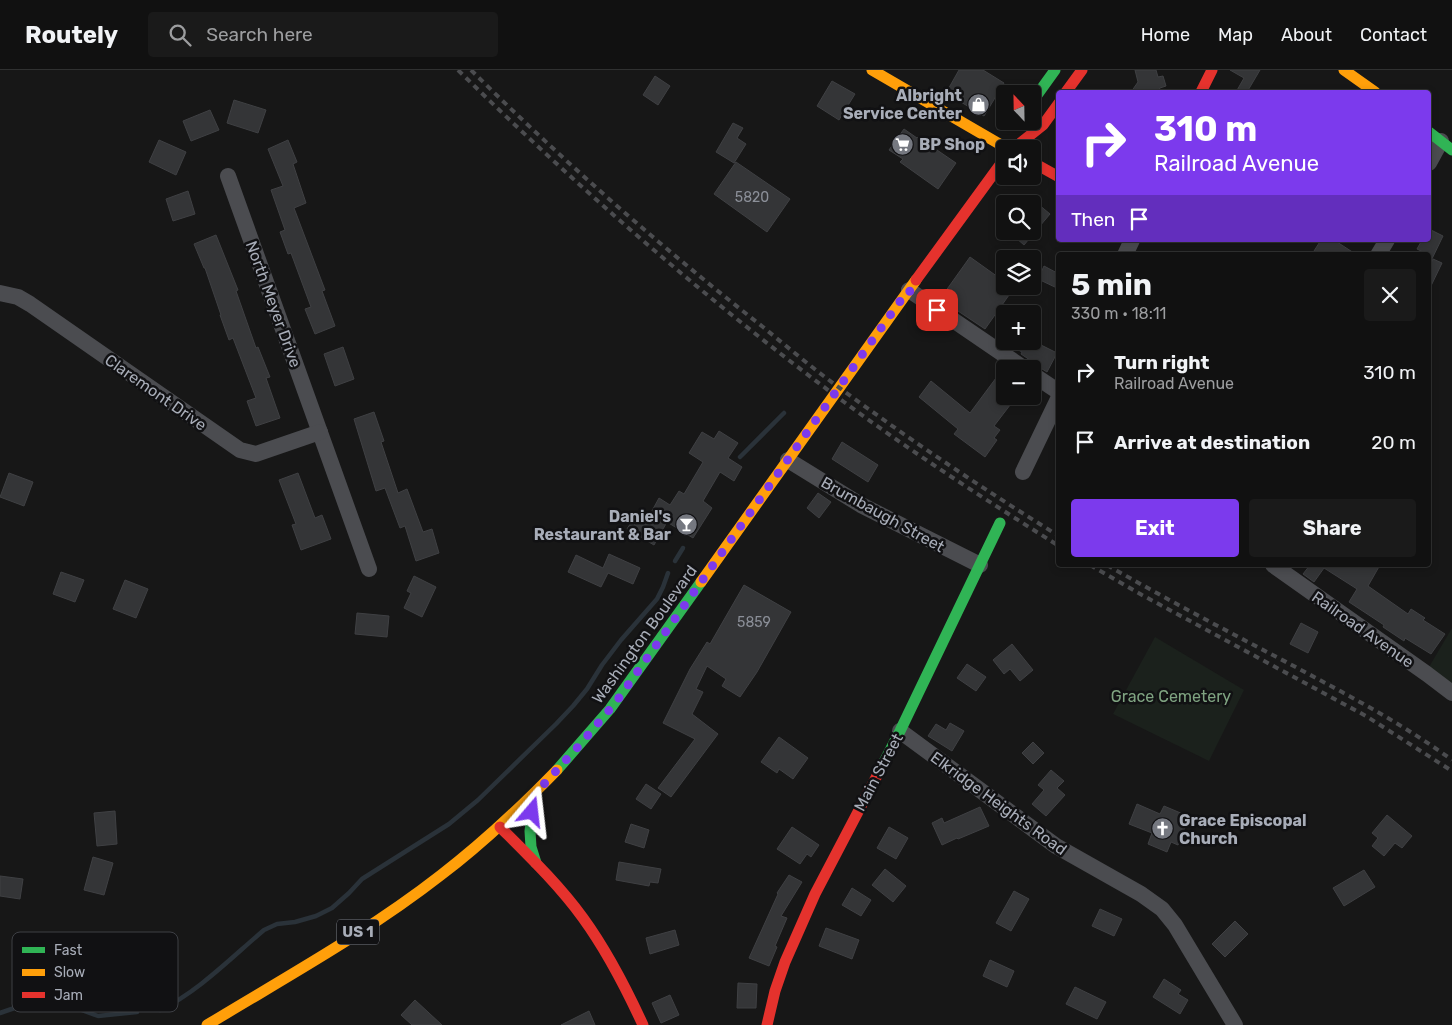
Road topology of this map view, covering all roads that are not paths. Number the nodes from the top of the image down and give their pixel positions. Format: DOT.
graph roads {
  1 [pos="872,70"];
  2 [pos="1055,70"];
  3 [pos="1082,70"];
  4 [pos="1212,70"];
  5 [pos="1344,70"];
  6 [pos="1041,89"];
  7 [pos="1067,90"];
  8 [pos="1202,90"];
  9 [pos="1372,90"];
  10 [pos="1056,107"];
  11 [pos="1019,130"];
  12 [pos="1015,140"];
  13 [pos="1024,140"];
  14 [pos="1440,141"];
  15 [pos="996,142"];
  16 [pos="1431,159"];
  17 [pos="1041,167"];
  18 [pos="996,170"];
  19 [pos="1056,175"];
  20 [pos="228,176"];
  21 [pos="908,290"];
  22 [pos="0,293"];
  23 [pos="1012,360"];
  24 [pos="1041,380"];
  25 [pos="1056,390"];
  26 [pos="1055,414"];
  27 [pos="320,432"];
  28 [pos="788,460"];
  29 [pos="1023,472"];
  30 [pos="1000,523"];
  31 [pos="980,565"];
  32 [pos="1276,567"];
  33 [pos="369,569"];
  34 [pos="1452,694"];
  35 [pos="900,731"];
  36 [pos="535,794"];
  37 [pos="500,827"];
  38 [pos="536,863"];
  39 [pos="206,1025"];
  40 [pos="643,1025"];
  41 [pos="767,1025"];
  42 [pos="1235,1025"];
  1 -- 15 [label="main road"];
  2 -- 6 [label="main road"];
  3 -- 7 [label="main road"];
  4 -- 8 [label="main road"];
  5 -- 9 [label="main road"];
  10 -- 13 [label="main road"];
  11 -- 12 [label="main road"];
  14 -- 16 [label="street"];
  17 -- 19 [label="main road"];
  18 -- 21 [label="main road, Washington Boulevard / US 1"];
  20 -- 27 [label="street, North Meyer Drive"];
  21 -- 23 [label="street"];
  21 -- 28 [label="main road, Washington Boulevard / US 1"];
  22 -- 27 [label="street, Claremont Drive"];
  24 -- 25 [label="street"];
  26 -- 29 [label="street"];
  27 -- 33 [label="street, North Meyer Drive"];
  28 -- 31 [label="street, Brumbaugh Street"];
  28 -- 36 [label="main road, Washington Boulevard / US 1"];
  30 -- 31 [label="main road, Main Street"];
  31 -- 35 [label="main road, Main Street"];
  32 -- 34 [label="street, Railroad Avenue"];
  35 -- 41 [label="main road, Main Street"];
  35 -- 42 [label="street, Elkridge Heights Road"];
  36 -- 37 [label="main road, Washington Boulevard / US 1"];
  36 -- 38 [label="main road"];
  37 -- 38 [label="main road"];
  37 -- 39 [label="main road, Washington Boulevard / US 1"];
  38 -- 40 [label="main road"];
}
